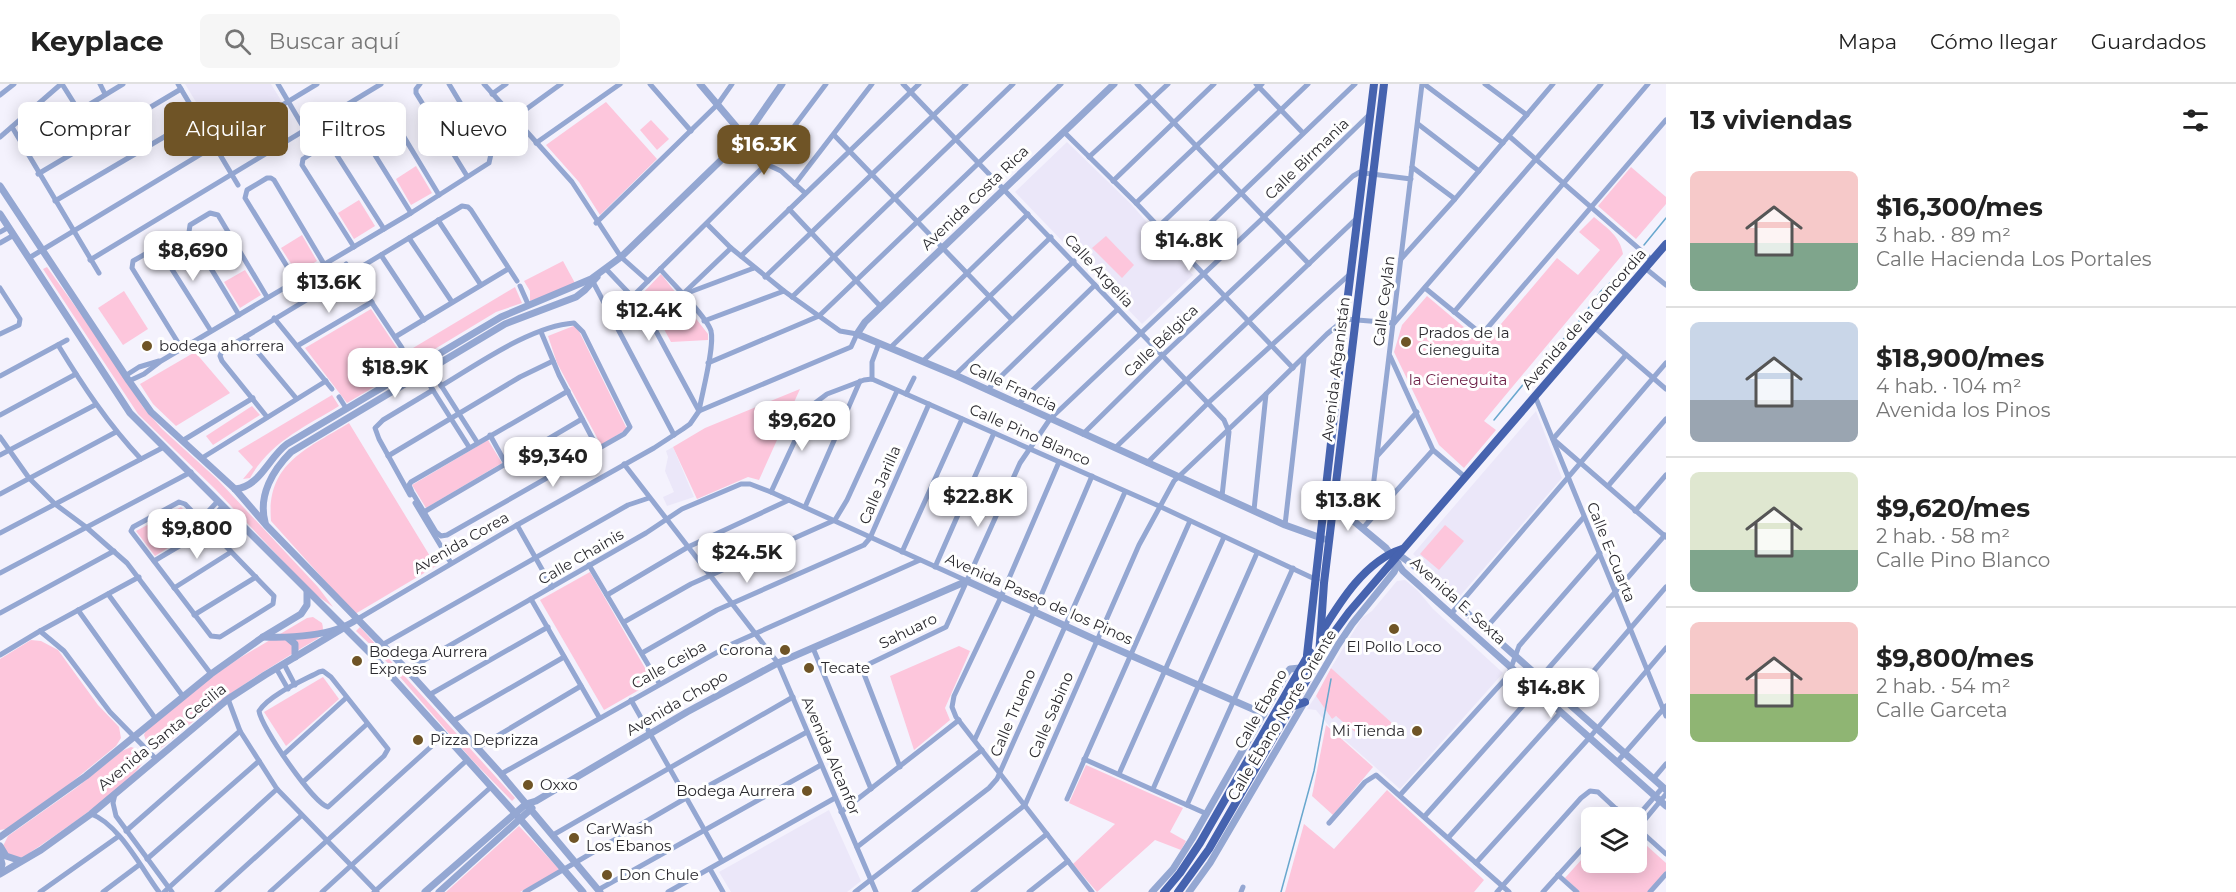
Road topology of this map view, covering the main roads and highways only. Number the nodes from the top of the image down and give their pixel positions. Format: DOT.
graph roads {
  1 [pos="1374,84"];
  2 [pos="1384,84"];
  3 [pos="1666,244"];
  4 [pos="1325,539"];
  5 [pos="1395,555"];
  6 [pos="1319,636"];
  7 [pos="1307,655"];
  8 [pos="1319,658"];
  9 [pos="1305,702"];
  10 [pos="1291,707"];
  11 [pos="1274,737"];
  12 [pos="1282,742"];
  13 [pos="1164,892"];
  14 [pos="1179,892"];
  1 -- 4 [label="main road, Avenida Afganistán"];
  2 -- 4 [label="main road, Avenida Afganistán"];
  3 -- 5 [label="main road, Avenida de la Concordia"];
  4 -- 6 [label="main road, Avenida Afganistán"];
  4 -- 7 [label="main road, Avenida Afganistán"];
  5 -- 6 [label="main road, Calle Ébano"];
  5 -- 8 [label="main road, Calle Ébano"];
  6 -- 7 [label="main road, Calle Ébano"];
  6 -- 8 [label="main road, Avenida Afganistán"];
  7 -- 13 [label="main road, Calle Ébano"];
  8 -- 10 [label="main road, Calle Ébano"];
  9 -- 10 [label="main road"];
  10 -- 11 [label="main road, Calle Ébano"];
  11 -- 12 [label="main road"];
  11 -- 14 [label="main road, Calle Ébano"];
}
